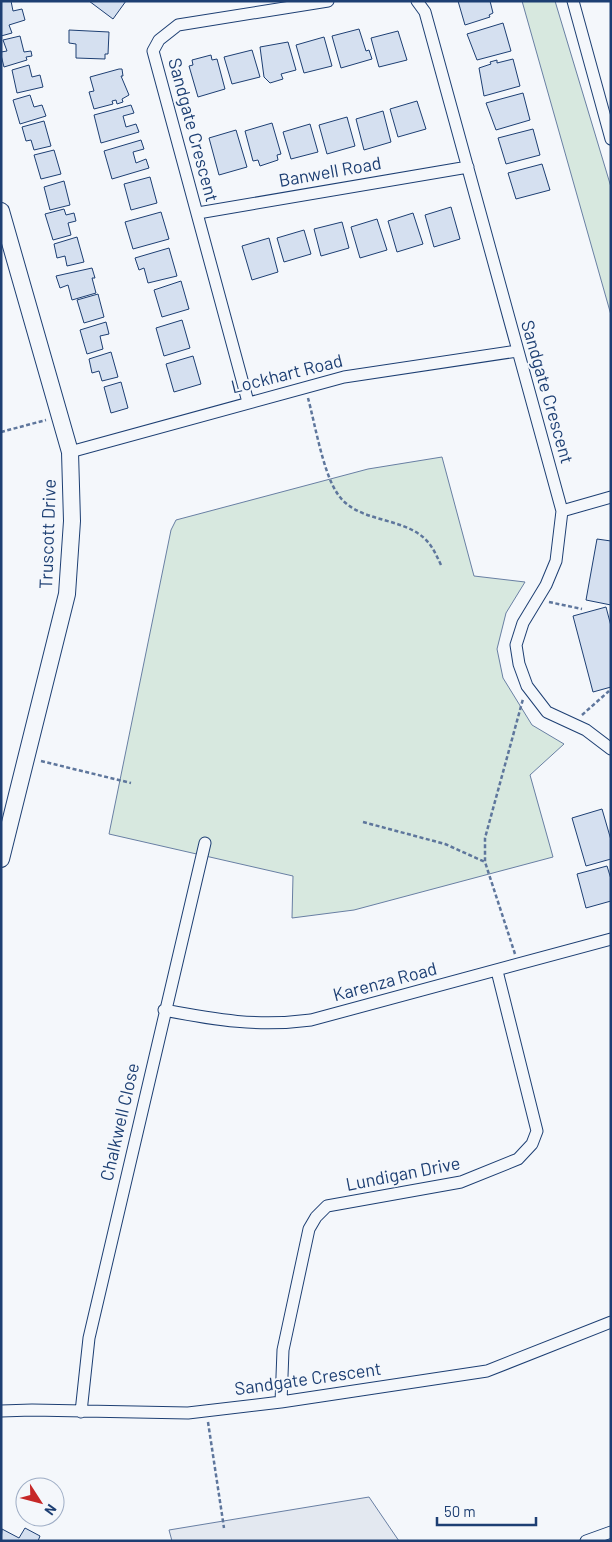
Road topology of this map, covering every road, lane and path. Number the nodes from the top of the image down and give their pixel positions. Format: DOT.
graph roads {
  1 [pos="328,1"];
  2 [pos="416,1"];
  3 [pos="573,1"];
  4 [pos="611,139"];
  5 [pos="468,167"];
  6 [pos="1,211"];
  7 [pos="198,212"];
  8 [pos="517,351"];
  9 [pos="305,387"];
  10 [pos="248,402"];
  11 [pos="60,417"];
  12 [pos="1,432"];
  13 [pos="70,452"];
  14 [pos="611,497"];
  15 [pos="562,511"];
  16 [pos="442,567"];
  17 [pos="537,600"];
  18 [pos="582,609"];
  19 [pos="527,686"];
  20 [pos="609,691"];
  21 [pos="572,723"];
  22 [pos="611,749"];
  23 [pos="26,757"];
  24 [pos="131,783"];
  25 [pos="363,822"];
  26 [pos="205,843"];
  27 [pos="1,860"];
  28 [pos="485,862"];
  29 [pos="611,939"];
  30 [pos="518,965"];
  31 [pos="497,971"];
  32 [pos="164,1010"];
  33 [pos="611,1322"];
  34 [pos="281,1402"];
  35 [pos="206,1411"];
  36 [pos="1,1412"];
  37 [pos="81,1412"];
  38 [pos="224,1528"];
  39 [pos="611,1532"];
  40 [pos="586,1541"];
  1 -- 7 [label="street, Sandgate Crescent"];
  2 -- 5 [label="street, Sandgate Crescent"];
  3 -- 4 [label="street"];
  5 -- 7 [label="street, Banwell Road"];
  5 -- 8 [label="street, Sandgate Crescent"];
  6 -- 11 [label="street, Truscott Drive"];
  7 -- 10 [label="street, Sandgate Crescent"];
  8 -- 9 [label="street, Lockhart Road"];
  8 -- 15 [label="street, Sandgate Crescent"];
  9 -- 10 [label="street, Lockhart Road"];
  9 -- 16 [label="path"];
  10 -- 13 [label="street, Lockhart Road"];
  11 -- 12 [label="path"];
  11 -- 13 [label="street, Truscott Drive"];
  13 -- 23 [label="street, Truscott Drive"];
  14 -- 15 [label="street"];
  15 -- 17 [label="street, Sandgate Crescent"];
  17 -- 18 [label="path"];
  17 -- 19 [label="street, Sandgate Crescent"];
  19 -- 21 [label="street, Sandgate Crescent"];
  19 -- 28 [label="path"];
  20 -- 21 [label="path"];
  21 -- 22 [label="street, Sandgate Crescent"];
  23 -- 24 [label="path"];
  23 -- 27 [label="street, Truscott Drive"];
  25 -- 28 [label="path"];
  26 -- 32 [label="street, Chalkwell Close"];
  28 -- 30 [label="path"];
  29 -- 30 [label="street, Karenza Road"];
  30 -- 31 [label="street, Karenza Road"];
  31 -- 32 [label="street, Karenza Road"];
  31 -- 34 [label="street, Lundigan Drive"];
  32 -- 37 [label="street, Chalkwell Close"];
  33 -- 34 [label="street, Sandgate Crescent"];
  34 -- 35 [label="street, Sandgate Crescent"];
  35 -- 37 [label="street, Sandgate Crescent"];
  35 -- 38 [label="path"];
  36 -- 37 [label="street, Sandgate Crescent"];
  39 -- 40 [label="street"];
}
